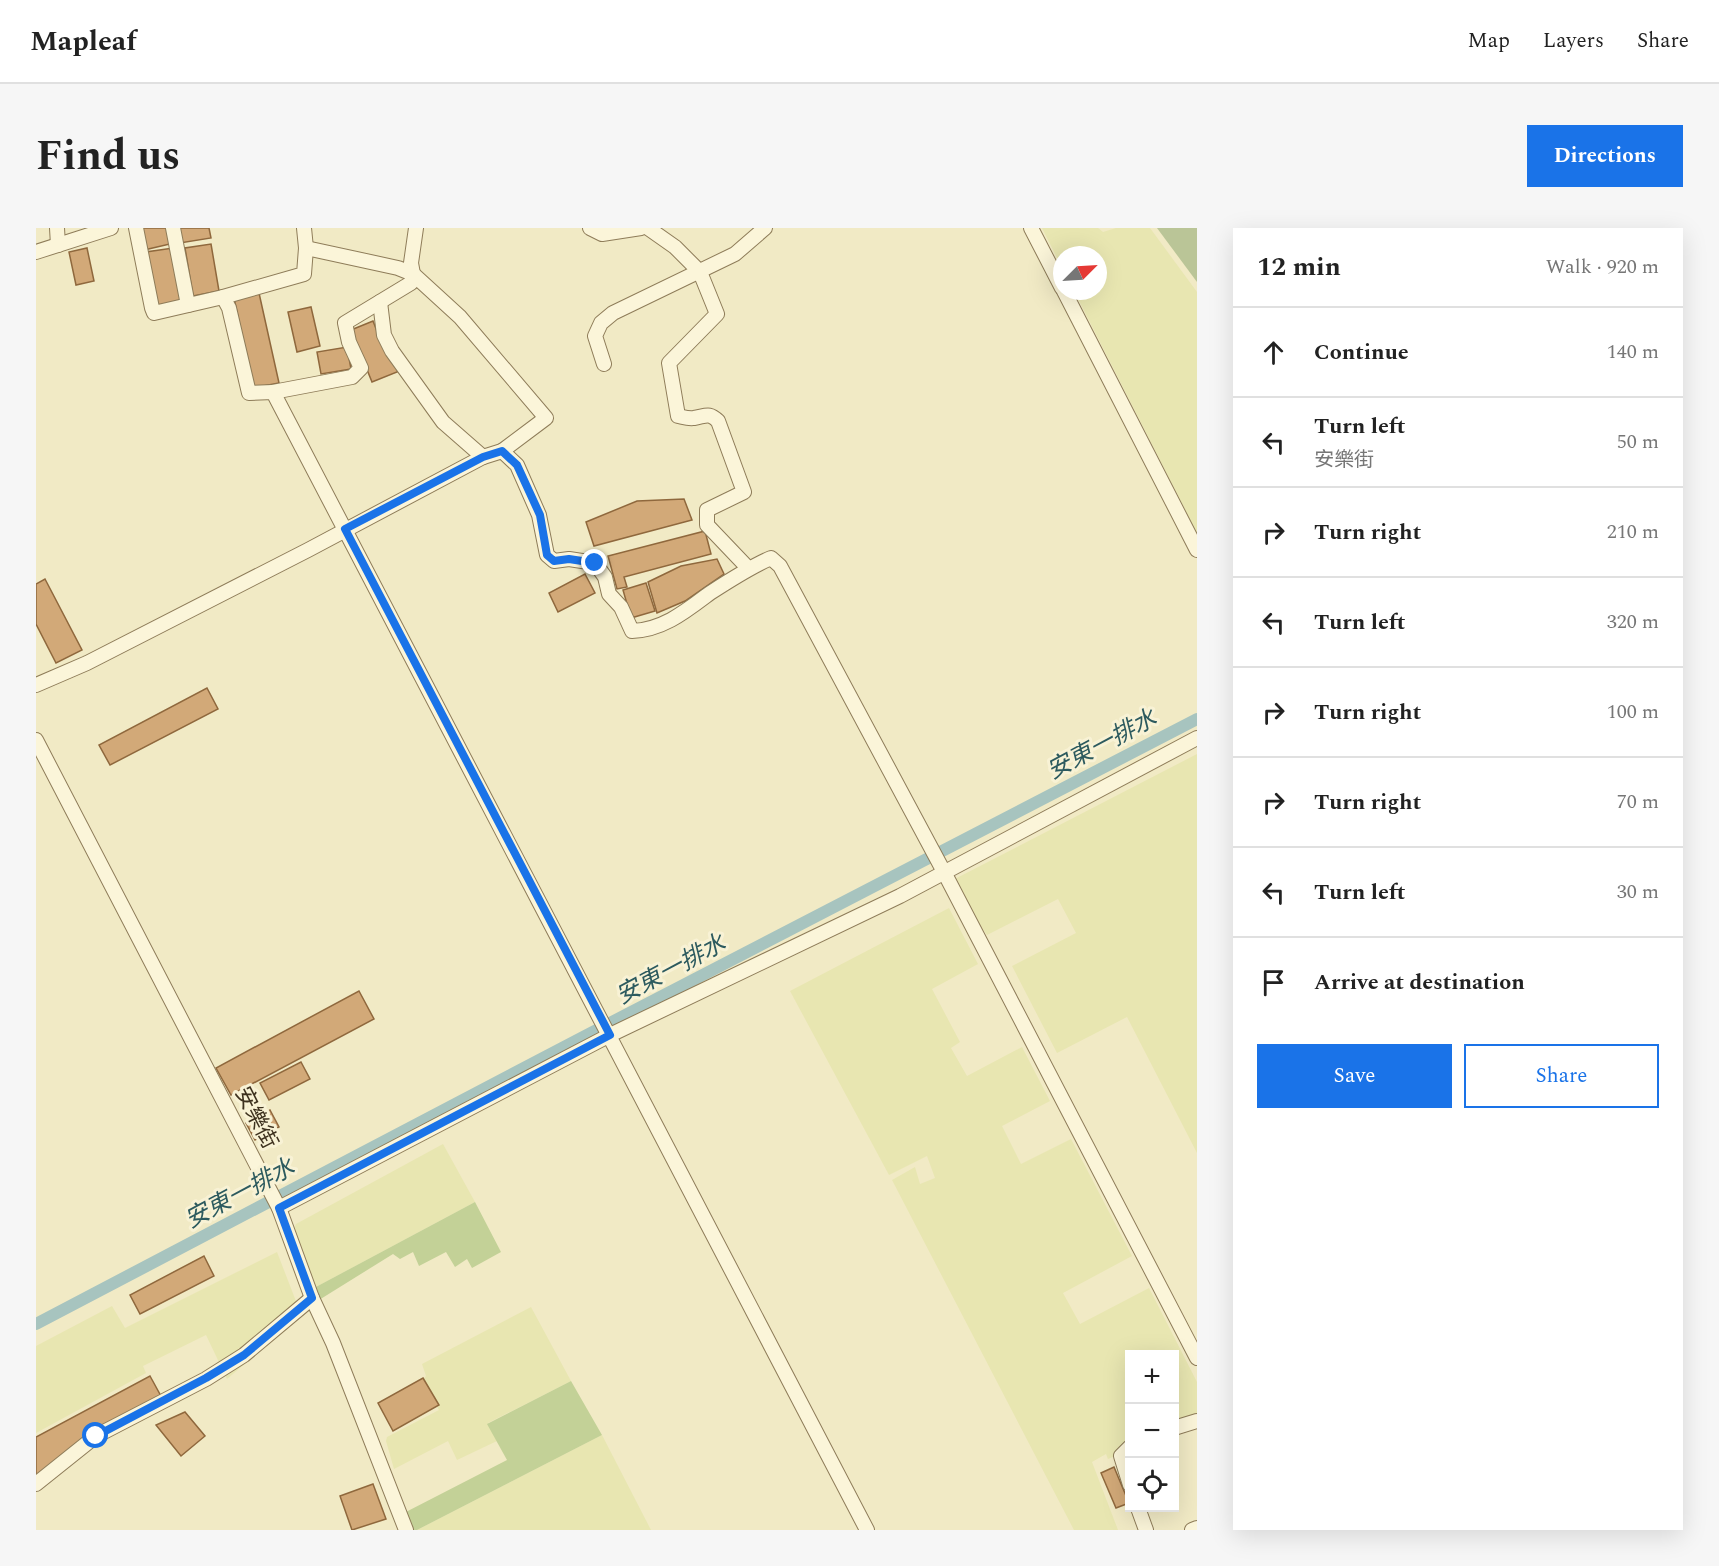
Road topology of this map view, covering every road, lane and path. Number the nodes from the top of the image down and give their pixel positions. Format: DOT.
graph roads {
  1 [pos="57,228"];
  2 [pos="111,228"];
  3 [pos="136,228"];
  4 [pos="172,228"];
  5 [pos="304,228"];
  6 [pos="416,228"];
  7 [pos="590,228"];
  8 [pos="641,228"];
  9 [pos="648,228"];
  10 [pos="765,228"];
  11 [pos="1031,228"];
  12 [pos="58,244"];
  13 [pos="306,248"];
  14 [pos="36,252"];
  15 [pos="1053,270"];
  16 [pos="700,272"];
  17 [pos="413,274"];
  18 [pos="223,297"];
  19 [pos="1069,300"];
  20 [pos="380,302"];
  21 [pos="188,305"];
  22 [pos="604,364"];
  23 [pos="273,392"];
  24 [pos="502,451"];
  25 [pos="483,457"];
  26 [pos="345,529"];
  27 [pos="1197,550"];
  28 [pos="748,568"];
  29 [pos="36,685"];
  30 [pos="1197,738"];
  31 [pos="36,740"];
  32 [pos="944,872"];
  33 [pos="610,1035"];
  34 [pos="279,1208"];
  35 [pos="312,1298"];
  36 [pos="1197,1358"];
  37 [pos="1197,1420"];
  38 [pos="1179,1426"];
  39 [pos="1125,1452"];
  40 [pos="1125,1469"];
  41 [pos="36,1484"];
  42 [pos="1139,1512"];
  43 [pos="1197,1528"];
  44 [pos="406,1530"];
  45 [pos="867,1530"];
  46 [pos="1146,1530"];
  47 [pos="1192,1530"];
  1 -- 12 [label="street"];
  2 -- 12 [label="street"];
  3 -- 21 [label="street"];
  4 -- 21 [label="street"];
  5 -- 13 [label="street"];
  6 -- 17 [label="street"];
  7 -- 8 [label="street"];
  9 -- 16 [label="street"];
  10 -- 16 [label="street"];
  11 -- 15 [label="street"];
  12 -- 14 [label="street"];
  13 -- 17 [label="street"];
  13 -- 18 [label="street"];
  16 -- 22 [label="street"];
  16 -- 28 [label="street"];
  17 -- 20 [label="street"];
  17 -- 24 [label="street"];
  18 -- 21 [label="street"];
  18 -- 23 [label="street"];
  19 -- 27 [label="street"];
  20 -- 23 [label="street"];
  20 -- 25 [label="street"];
  23 -- 26 [label="street"];
  24 -- 25 [label="street"];
  24 -- 28 [label="street"];
  25 -- 26 [label="street"];
  26 -- 29 [label="street"];
  26 -- 33 [label="street"];
  28 -- 32 [label="street"];
  30 -- 32 [label="street"];
  31 -- 34 [label="street, 安樂街"];
  32 -- 33 [label="street"];
  32 -- 36 [label="street"];
  33 -- 34 [label="street"];
  33 -- 45 [label="street"];
  34 -- 35 [label="street, 安樂街"];
  35 -- 41 [label="street"];
  35 -- 44 [label="street, 安樂街"];
  37 -- 38 [label="street"];
  39 -- 40 [label="street"];
  42 -- 46 [label="street"];
  43 -- 47 [label="street"];
}
